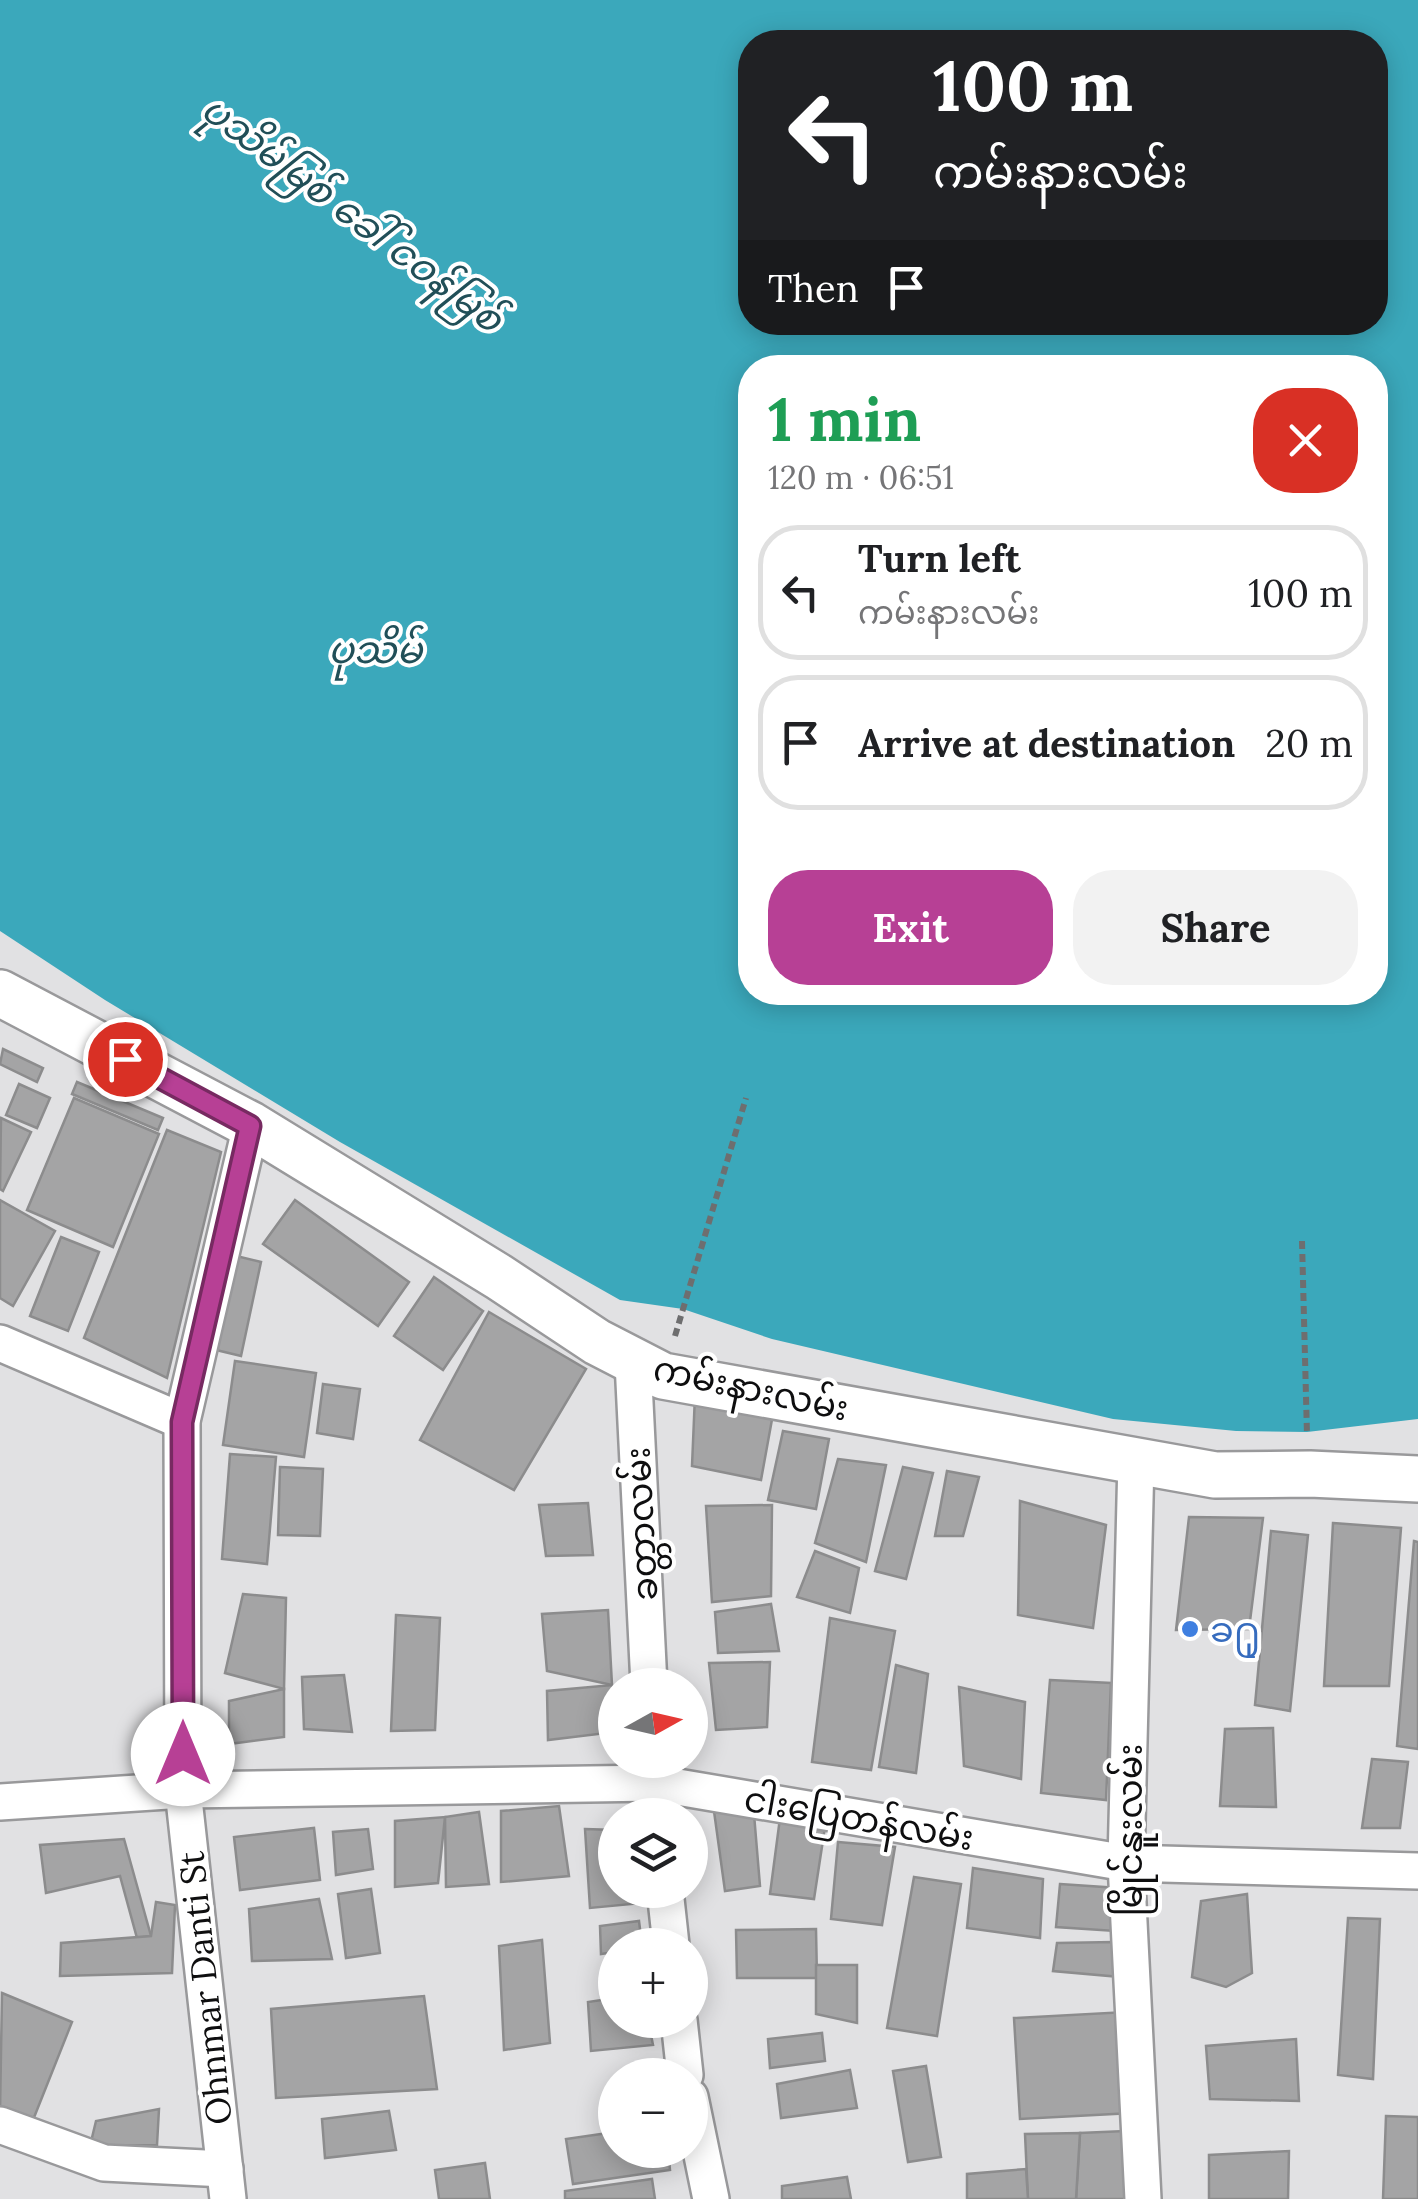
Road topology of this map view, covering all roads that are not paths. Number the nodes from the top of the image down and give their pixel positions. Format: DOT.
graph roads {
  1 [pos="0,992"];
  2 [pos="250,1126"];
  3 [pos="0,1343"];
  4 [pos="648,1369"];
  5 [pos="182,1422"];
  6 [pos="1136,1460"];
  7 [pos="1418,1479"];
  8 [pos="649,1668"];
  9 [pos="655,1786"];
  10 [pos="184,1790"];
  11 [pos="0,1802"];
  12 [pos="1126,1863"];
  13 [pos="1418,1871"];
  14 [pos="0,2125"];
  15 [pos="704,2168"];
  16 [pos="226,2184"];
  17 [pos="710,2199"];
  18 [pos="1143,2199"];
  1 -- 2 [label="street, ကမ်းနားလမ်း"];
  2 -- 4 [label="street, ကမ်းနားလမ်း"];
  2 -- 5 [label="street, Ohnmar Danti St"];
  3 -- 5 [label="street"];
  4 -- 6 [label="street, ကမ်းနားလမ်း"];
  4 -- 8 [label="street, ခတ္တာလမ်း"];
  5 -- 10 [label="street, Ohnmar Danti St"];
  6 -- 7 [label="street, ကမ်းနားလမ်း"];
  6 -- 12 [label="street, မြိုင်နူးလမ်း"];
  9 -- 10 [label="street, ငါးပြေတန်လမ်း"];
  9 -- 12 [label="street, ငါးပြေတန်လမ်း"];
  10 -- 11 [label="street, ငါးပြေတန်လမ်း"];
  10 -- 16 [label="street, Ohnmar Danti St"];
  12 -- 13 [label="street, ငါးပြေတန်လမ်း"];
  12 -- 18 [label="street, မြိုင်နူးလမ်း"];
  14 -- 16 [label="street"];
  15 -- 17 [label="street"];
}
